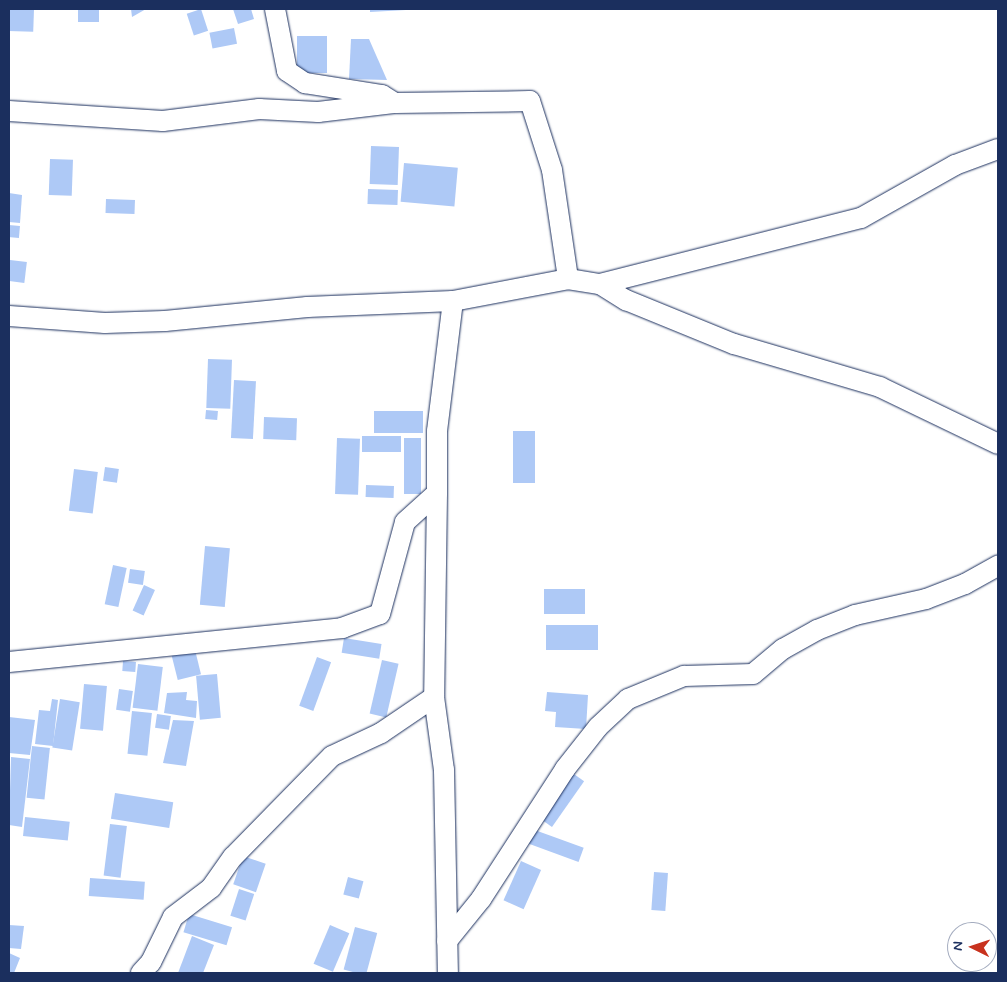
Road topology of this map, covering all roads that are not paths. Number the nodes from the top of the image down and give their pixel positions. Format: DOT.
graph roads {
  1 [pos="275,9"];
  2 [pos="395,103"];
  3 [pos="9,111"];
  4 [pos="998,149"];
  5 [pos="568,278"];
  6 [pos="600,284"];
  7 [pos="453,302"];
  8 [pos="9,316"];
  9 [pos="998,444"];
  10 [pos="437,493"];
  11 [pos="998,566"];
  12 [pos="9,662"];
  13 [pos="434,697"];
  14 [pos="447,941"];
  15 [pos="141,973"];
  16 [pos="448,973"];
  1 -- 2 [label="street"];
  2 -- 3 [label="street"];
  2 -- 5 [label="street"];
  4 -- 6 [label="street"];
  5 -- 6 [label="street"];
  5 -- 7 [label="street"];
  6 -- 9 [label="street"];
  7 -- 8 [label="street"];
  7 -- 10 [label="street"];
  10 -- 12 [label="street"];
  10 -- 13 [label="street"];
  11 -- 14 [label="street"];
  13 -- 14 [label="street"];
  13 -- 15 [label="street"];
  14 -- 16 [label="street"];
}
